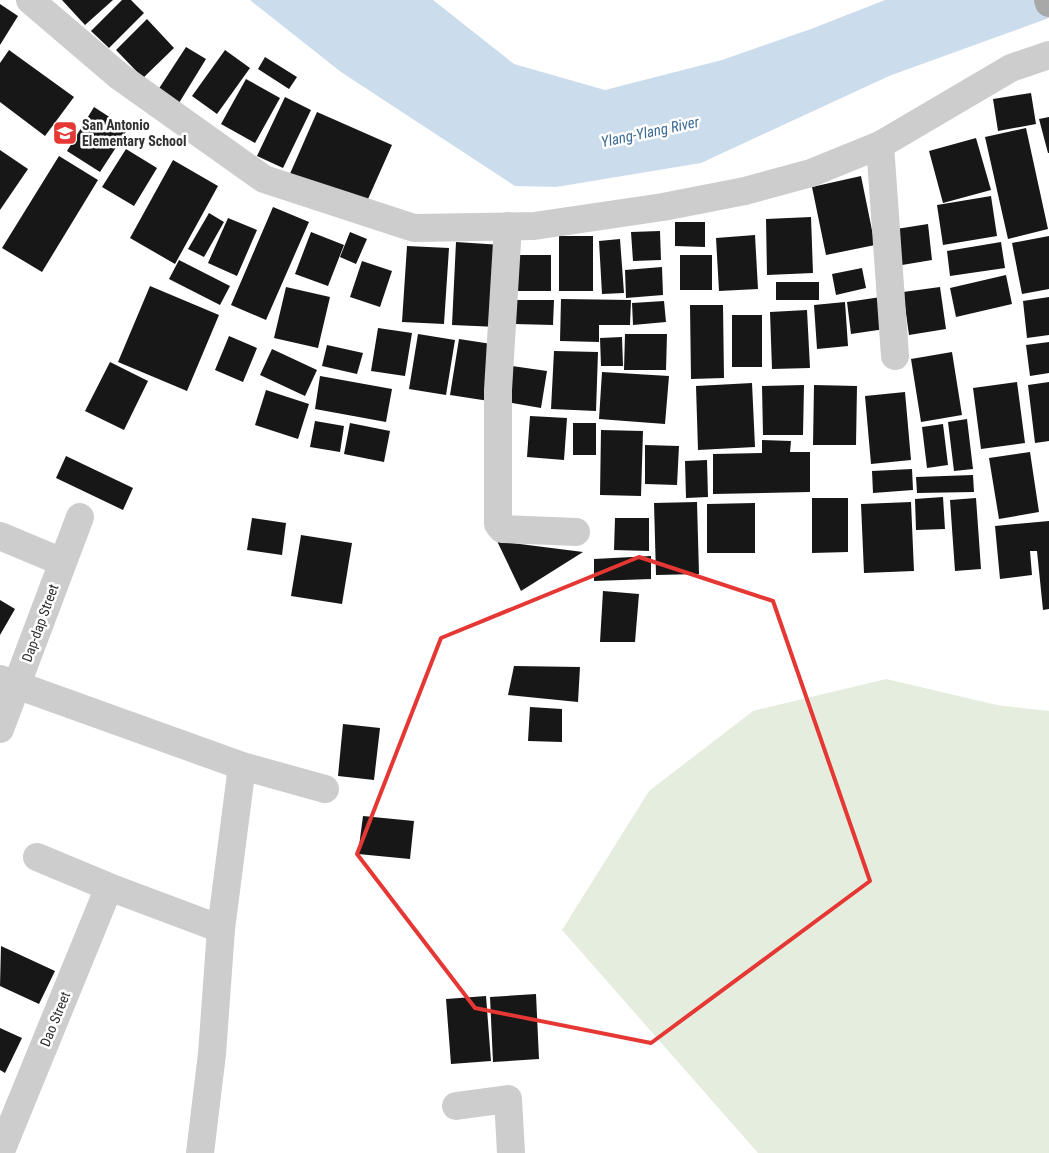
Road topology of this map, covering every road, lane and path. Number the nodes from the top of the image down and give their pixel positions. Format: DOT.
graph roads {
  1 [pos="30,0"];
  2 [pos="1047,62"];
  3 [pos="880,145"];
  4 [pos="508,226"];
  5 [pos="895,356"];
  6 [pos="80,517"];
  7 [pos="576,532"];
  8 [pos="0,536"];
  9 [pos="62,562"];
  10 [pos="9,682"];
  11 [pos="0,729"];
  12 [pos="242,766"];
  13 [pos="325,789"];
  14 [pos="37,857"];
  15 [pos="108,886"];
  16 [pos="221,929"];
  17 [pos="456,1106"];
  18 [pos="3,1151"];
  19 [pos="200,1153"];
  20 [pos="511,1153"];
  1 -- 4 [label="street"];
  2 -- 3 [label="street"];
  3 -- 4 [label="street"];
  3 -- 5 [label="street"];
  4 -- 7 [label="street"];
  6 -- 9 [label="street, Dap-dap Street"];
  8 -- 9 [label="street"];
  9 -- 10 [label="street, Dap-dap Street"];
  10 -- 11 [label="street, Dap-dap Street"];
  10 -- 12 [label="street"];
  12 -- 13 [label="street"];
  12 -- 16 [label="street"];
  14 -- 15 [label="street"];
  15 -- 16 [label="street"];
  15 -- 18 [label="street, Dao Street"];
  16 -- 19 [label="street"];
  17 -- 20 [label="street"];
}
